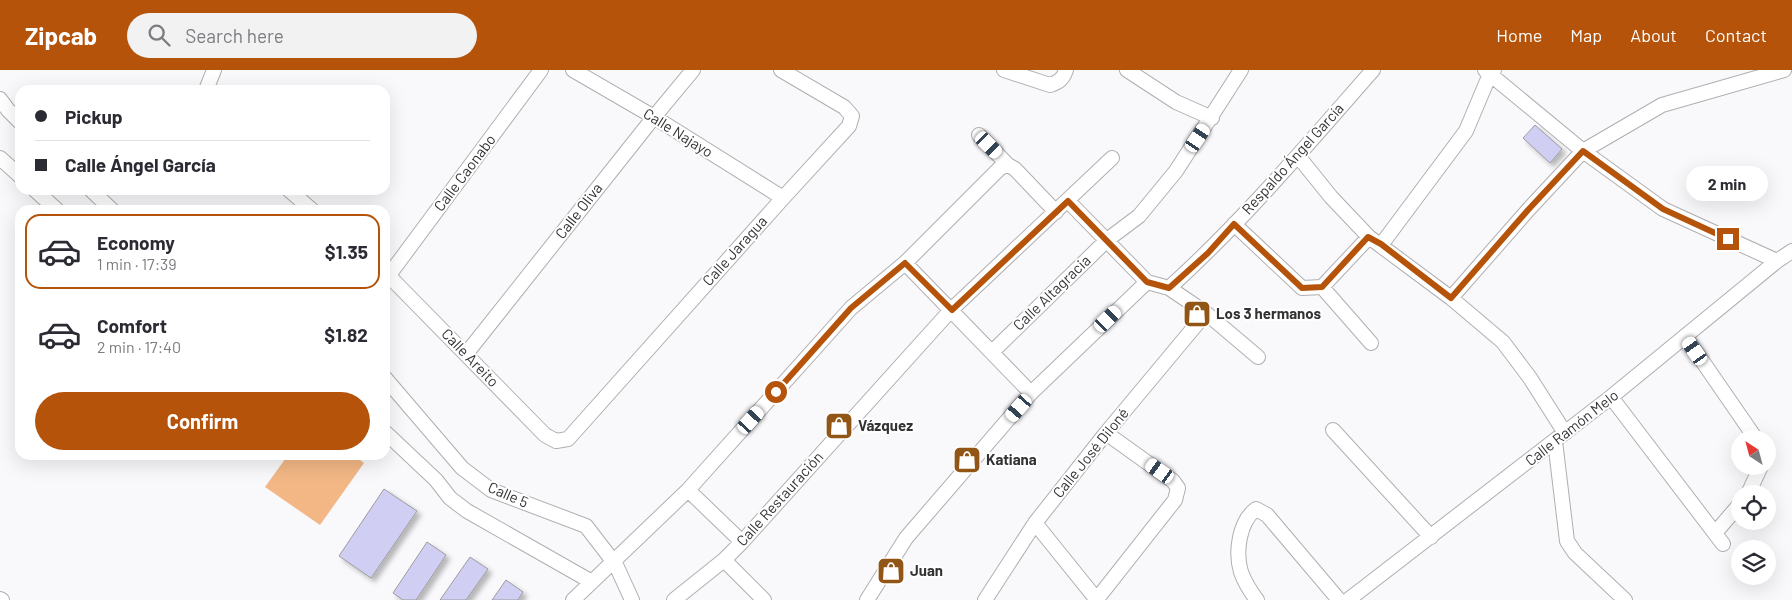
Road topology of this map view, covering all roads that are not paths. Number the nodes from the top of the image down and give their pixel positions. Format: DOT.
graph roads {
  1 [pos="214,70"];
  2 [pos="541,70"];
  3 [pos="572,70"];
  4 [pos="693,70"];
  5 [pos="781,70"];
  6 [pos="1004,70"];
  7 [pos="1066,70"];
  8 [pos="1127,70"];
  9 [pos="1241,70"];
  10 [pos="1373,70"];
  11 [pos="1784,70"];
  12 [pos="1490,71"];
  13 [pos="208,85"];
  14 [pos="3,108"];
  15 [pos="654,117"];
  16 [pos="15,118"];
  17 [pos="1212,118"];
  18 [pos="979,135"];
  19 [pos="1583,151"];
  20 [pos="1298,156"];
  21 [pos="0,158"];
  22 [pos="1112,158"];
  23 [pos="1008,165"];
  24 [pos="15,172"];
  25 [pos="40,195"];
  26 [pos="96,195"];
  27 [pos="295,195"];
  28 [pos="783,198"];
  29 [pos="1068,201"];
  30 [pos="52,205"];
  31 [pos="107,205"];
  32 [pos="306,205"];
  33 [pos="1056,212"];
  34 [pos="1234,224"];
  35 [pos="1368,237"];
  36 [pos="1107,240"];
  37 [pos="1381,244"];
  38 [pos="1792,252"];
  39 [pos="1777,261"];
  40 [pos="905,263"];
  41 [pos="390,270"];
  42 [pos="390,277"];
  43 [pos="1147,282"];
  44 [pos="1322,287"];
  45 [pos="1169,288"];
  46 [pos="1451,298"];
  47 [pos="952,310"];
  48 [pos="1206,313"];
  49 [pos="1685,336"];
  50 [pos="1371,342"];
  51 [pos="992,352"];
  52 [pos="466,354"];
  53 [pos="1258,357"];
  54 [pos="390,384"];
  55 [pos="1031,393"];
  56 [pos="1611,397"];
  57 [pos="1332,430"];
  58 [pos="1750,430"];
  59 [pos="1106,433"];
  60 [pos="390,437"];
  61 [pos="1560,437"];
  62 [pos="556,442"];
  63 [pos="688,490"];
  64 [pos="1731,519"];
  65 [pos="1035,523"];
  66 [pos="1431,537"];
  67 [pos="742,542"];
  68 [pos="724,560"];
  69 [pos="613,561"];
  70 [pos="592,582"];
  71 [pos="1097,599"];
  72 [pos="573,600"];
  73 [pos="632,600"];
  74 [pos="674,600"];
  75 [pos="764,600"];
  76 [pos="867,600"];
  77 [pos="985,600"];
  78 [pos="1257,600"];
  79 [pos="1339,600"];
  80 [pos="1348,600"];
  81 [pos="1625,600"];
  1 -- 13 [label="street"];
  2 -- 41 [label="street, Calle Caonabo"];
  3 -- 15 [label="street, Calle Najayo"];
  4 -- 15 [label="street, Calle Oliva"];
  5 -- 28 [label="street, Calle Jaragua"];
  6 -- 7 [label="street"];
  8 -- 17 [label="street"];
  9 -- 17 [label="street, Calle Altagracia"];
  10 -- 20 [label="street, Respaldo Ángel García"];
  11 -- 19 [label="street"];
  12 -- 19 [label="street"];
  12 -- 37 [label="street"];
  14 -- 16 [label="street"];
  15 -- 28 [label="street, Calle Najayo"];
  15 -- 52 [label="street, Calle Oliva"];
  17 -- 36 [label="street, Calle Altagracia"];
  18 -- 23 [label="street"];
  19 -- 39 [label="street"];
  19 -- 46 [label="street"];
  20 -- 34 [label="street, Respaldo Ángel García"];
  20 -- 35 [label="street"];
  21 -- 24 [label="street"];
  22 -- 29 [label="street, Calle Restauración"];
  23 -- 33 [label="street"];
  23 -- 40 [label="street"];
  25 -- 30 [label="street"];
  26 -- 31 [label="street"];
  27 -- 32 [label="street"];
  28 -- 62 [label="street, Calle Jaragua"];
  29 -- 33 [label="street, Calle Restauración"];
  29 -- 36 [label="street"];
  33 -- 47 [label="street, Calle Restauración"];
  34 -- 44 [label="street"];
  34 -- 45 [label="street, Respaldo Ángel García"];
  35 -- 37 [label="street"];
  35 -- 44 [label="street"];
  36 -- 43 [label="street"];
  36 -- 51 [label="street, Calle Altagracia"];
  37 -- 46 [label="street"];
  38 -- 39 [label="street, Calle Ramón Melo"];
  39 -- 49 [label="street, Calle Ramón Melo"];
  40 -- 47 [label="street"];
  40 -- 63 [label="street"];
  42 -- 52 [label="street, Calle Areito"];
  43 -- 45 [label="street"];
  43 -- 55 [label="street"];
  44 -- 50 [label="street"];
  45 -- 48 [label="street"];
  46 -- 61 [label="street"];
  47 -- 51 [label="street"];
  47 -- 67 [label="street, Calle Restauración"];
  48 -- 53 [label="street"];
  48 -- 59 [label="street, Calle José Diloné"];
  49 -- 56 [label="street, Calle Ramón Melo"];
  49 -- 58 [label="street"];
  51 -- 55 [label="street"];
  52 -- 62 [label="street, Calle Areito"];
  54 -- 69 [label="street, Calle 5"];
  55 -- 76 [label="street"];
  56 -- 61 [label="street, Calle Ramón Melo"];
  56 -- 64 [label="street"];
  57 -- 66 [label="street"];
  59 -- 65 [label="street, Calle José Diloné"];
  59 -- 71 [label="street"];
  60 -- 70 [label="street"];
  61 -- 66 [label="street, Calle Ramón Melo"];
  61 -- 81 [label="street"];
  63 -- 67 [label="street"];
  63 -- 69 [label="street"];
  65 -- 71 [label="street"];
  65 -- 77 [label="street, Calle José Diloné"];
  66 -- 80 [label="street, Calle Ramón Melo"];
  67 -- 68 [label="street, Calle Restauración"];
  68 -- 74 [label="street, Calle Restauración"];
  68 -- 75 [label="street"];
  69 -- 70 [label="street"];
  69 -- 73 [label="street, Calle 5"];
  70 -- 72 [label="street"];
  78 -- 79 [label="street"];
}
